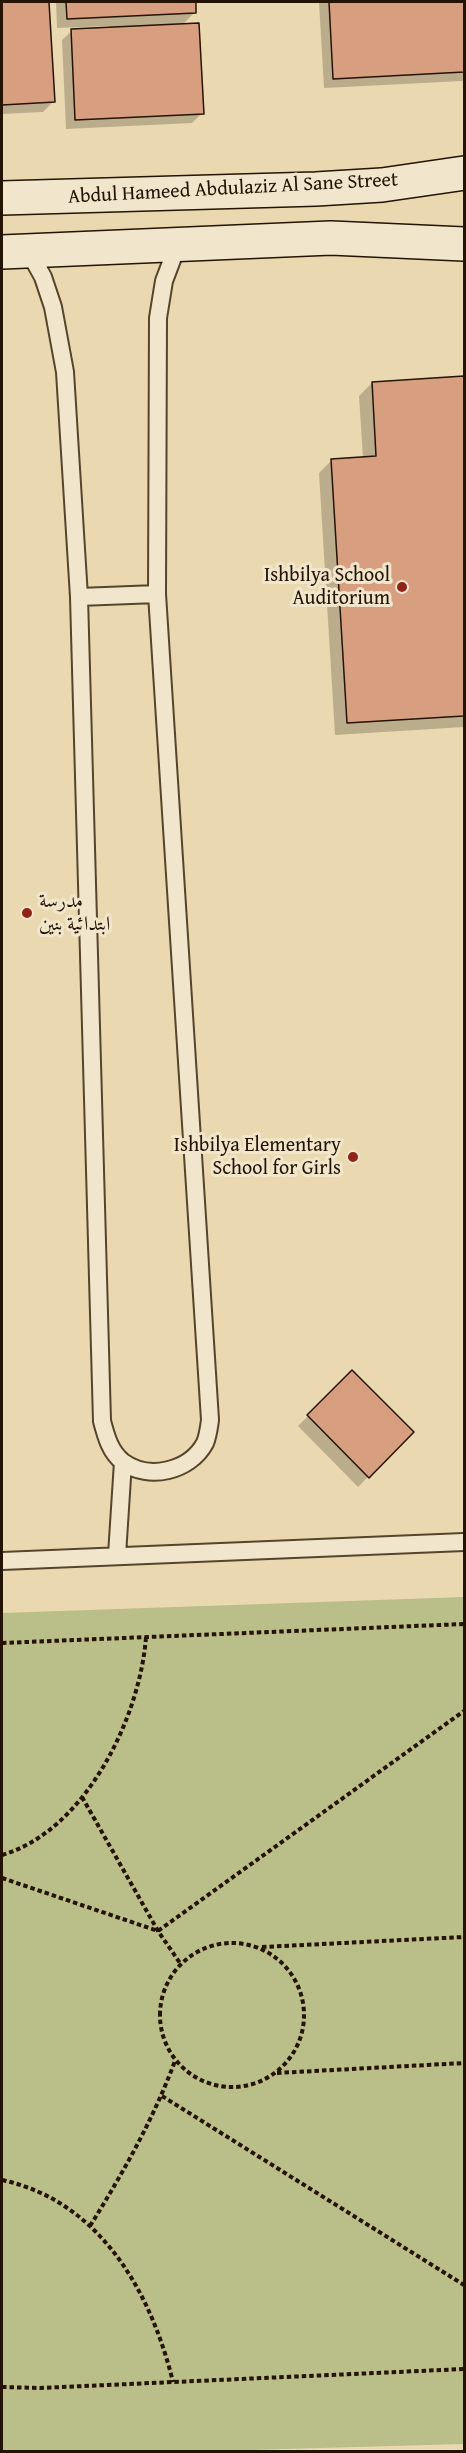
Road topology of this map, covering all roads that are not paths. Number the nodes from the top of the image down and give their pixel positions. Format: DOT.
graph roads {
  1 [pos="465,173"];
  2 [pos="2,198"];
  3 [pos="178,244"];
  4 [pos="465,244"];
  5 [pos="15,251"];
  6 [pos="157,594"];
  7 [pos="79,597"];
  8 [pos="123,1462"];
  9 [pos="465,1542"];
  10 [pos="117,1556"];
  11 [pos="2,1560"];
  1 -- 2 [label="main road, Abdul Hameed Abdulaziz Al Sane Street"];
  3 -- 4 [label="main road"];
  3 -- 5 [label="main road"];
  3 -- 6 [label="lane"];
  5 -- 7 [label="lane"];
  6 -- 7 [label="lane"];
  6 -- 8 [label="lane"];
  7 -- 8 [label="lane"];
  8 -- 10 [label="lane"];
  9 -- 10 [label="lane"];
  10 -- 11 [label="lane"];
}
